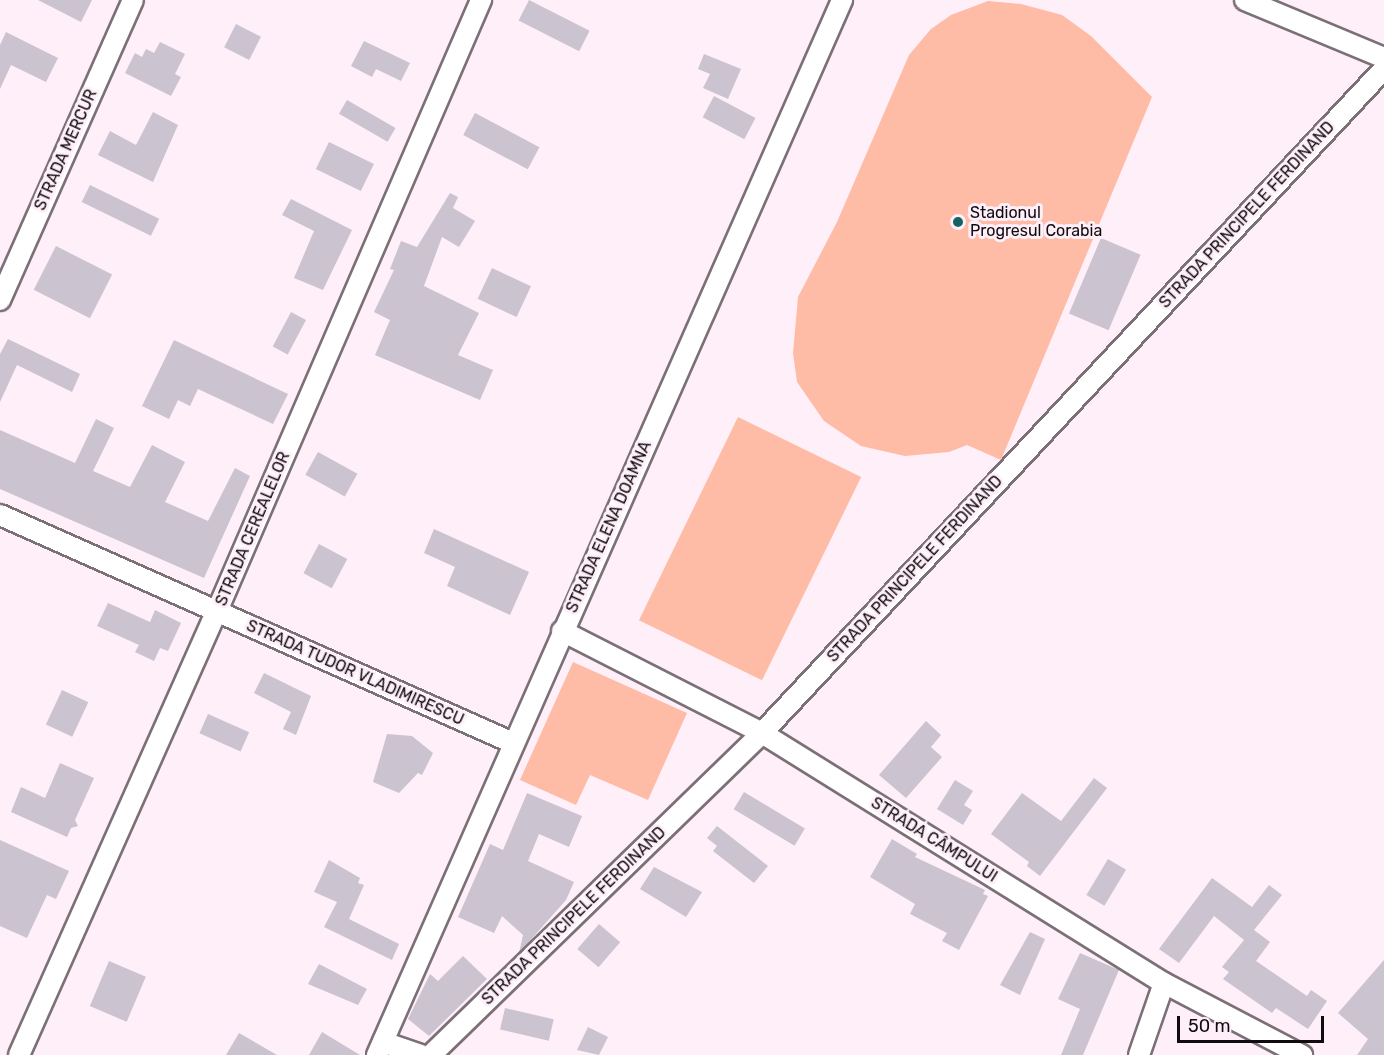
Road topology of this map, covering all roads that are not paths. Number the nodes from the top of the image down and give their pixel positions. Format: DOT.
graph roads {
  1 [pos="133,0"];
  2 [pos="481,0"];
  3 [pos="842,0"];
  4 [pos="1245,0"];
  5 [pos="1384,58"];
  6 [pos="1384,69"];
  7 [pos="0,300"];
  8 [pos="0,515"];
  9 [pos="217,611"];
  10 [pos="562,631"];
  11 [pos="762,733"];
  12 [pos="513,743"];
  13 [pos="1164,983"];
  14 [pos="380,1049"];
  15 [pos="19,1055"];
  16 [pos="421,1055"];
  17 [pos="431,1055"];
  18 [pos="1139,1055"];
  19 [pos="1302,1055"];
  1 -- 7 [label="street, STRADA MERCUR"];
  2 -- 9 [label="street, STRADA CEREALELOR"];
  3 -- 10 [label="street, STRADA ELENA DOAMNA"];
  4 -- 5 [label="street"];
  6 -- 11 [label="street, STRADA PRINCIPELE FERDINAND"];
  8 -- 9 [label="street, STRADA TUDOR VLADIMIRESCU"];
  9 -- 12 [label="street, STRADA TUDOR VLADIMIRESCU"];
  9 -- 15 [label="street, STRADA CEREALELOR"];
  10 -- 11 [label="street, STRADA CÂMPULUI"];
  10 -- 12 [label="street, STRADA ELENA DOAMNA"];
  11 -- 13 [label="street, STRADA CÂMPULUI"];
  11 -- 17 [label="street, STRADA PRINCIPELE FERDINAND"];
  12 -- 14 [label="street, STRADA ELENA DOAMNA"];
  13 -- 18 [label="street"];
  13 -- 19 [label="street, STRADA CÂMPULUI"];
  14 -- 16 [label="street"];
}
